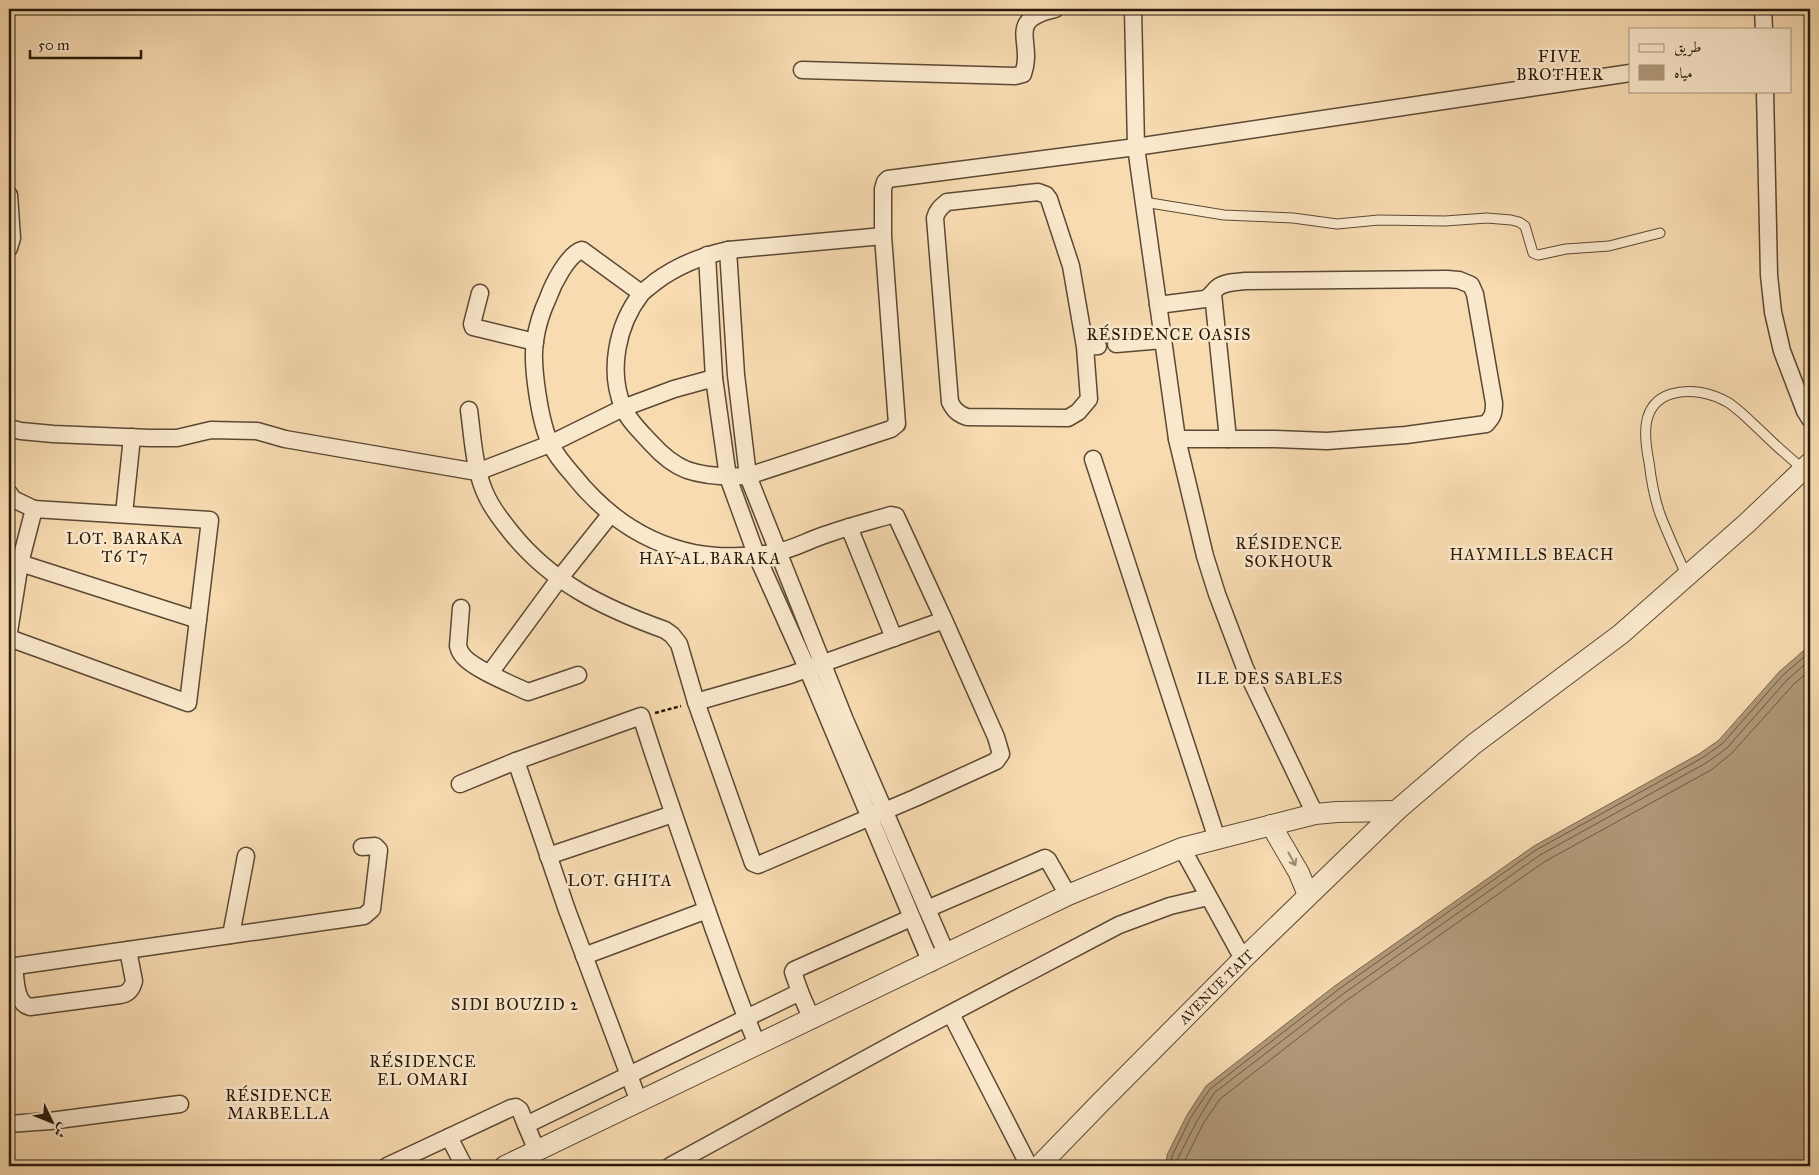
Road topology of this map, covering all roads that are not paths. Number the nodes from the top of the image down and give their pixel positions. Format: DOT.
graph roads {
  1 [pos="1055,9"];
  2 [pos="1133,9"];
  3 [pos="1764,9"];
  4 [pos="1764,28"];
  5 [pos="802,70"];
  6 [pos="1629,73"];
  7 [pos="1766,92"];
  8 [pos="1136,147"];
  9 [pos="9,195"];
  10 [pos="1144,202"];
  11 [pos="1660,233"];
  12 [pos="883,236"];
  13 [pos="9,248"];
  14 [pos="728,250"];
  15 [pos="706,255"];
  16 [pos="480,292"];
  17 [pos="641,293"];
  18 [pos="1213,294"];
  19 [pos="1158,305"];
  20 [pos="1163,340"];
  21 [pos="535,342"];
  22 [pos="1116,344"];
  23 [pos="1091,347"];
  24 [pos="714,378"];
  25 [pos="623,408"];
  26 [pos="469,410"];
  27 [pos="1810,419"];
  28 [pos="9,428"];
  29 [pos="132,437"];
  30 [pos="1177,439"];
  31 [pos="1228,439"];
  32 [pos="550,444"];
  33 [pos="1093,459"];
  34 [pos="1806,466"];
  35 [pos="478,472"];
  36 [pos="748,476"];
  37 [pos="728,477"];
  38 [pos="9,493"];
  39 [pos="34,509"];
  40 [pos="124,514"];
  41 [pos="610,515"];
  42 [pos="849,527"];
  43 [pos="778,552"];
  44 [pos="756,554"];
  45 [pos="20,563"];
  46 [pos="1687,577"];
  47 [pos="559,578"];
  48 [pos="461,608"];
  49 [pos="198,620"];
  50 [pos="944,620"];
  51 [pos="9,632"];
  52 [pos="9,638"];
  53 [pos="894,638"];
  54 [pos="814,666"];
  55 [pos="490,673"];
  56 [pos="578,675"];
  57 [pos="696,702"];
  58 [pos="516,761"];
  59 [pos="460,784"];
  60 [pos="884,810"];
  61 [pos="1396,811"];
  62 [pos="673,814"];
  63 [pos="1315,814"];
  64 [pos="868,817"];
  65 [pos="1271,825"];
  66 [pos="1217,839"];
  67 [pos="362,847"];
  68 [pos="1182,848"];
  69 [pos="246,856"];
  70 [pos="548,856"];
  71 [pos="1308,895"];
  72 [pos="1068,896"];
  73 [pos="1208,897"];
  74 [pos="928,909"];
  75 [pos="707,910"];
  76 [pos="911,918"];
  77 [pos="231,935"];
  78 [pos="128,950"];
  79 [pos="584,956"];
  80 [pos="940,958"];
  81 [pos="1243,959"];
  82 [pos="12,967"];
  83 [pos="800,992"];
  84 [pos="950,1014"];
  85 [pos="746,1019"];
  86 [pos="812,1020"];
  87 [pos="758,1044"];
  88 [pos="628,1075"];
  89 [pos="638,1102"];
  90 [pos="180,1104"];
  91 [pos="9,1124"];
  92 [pos="526,1124"];
  93 [pos="449,1137"];
  94 [pos="537,1151"];
  95 [pos="680,1164"];
  96 [pos="387,1166"];
  97 [pos="464,1166"];
  98 [pos="505,1166"];
  99 [pos="1029,1166"];
  100 [pos="1039,1166"];
  1 -- 5 [label="street"];
  2 -- 8 [label="street"];
  3 -- 4 [label="street"];
  6 -- 8 [label="street"];
  7 -- 27 [label="street"];
  8 -- 10 [label="street"];
  8 -- 12 [label="street"];
  9 -- 13 [label="street"];
  10 -- 11 [label="lane"];
  10 -- 19 [label="street"];
  12 -- 14 [label="street"];
  12 -- 36 [label="street"];
  14 -- 15 [label="street"];
  14 -- 36 [label="street"];
  15 -- 17 [label="street"];
  15 -- 24 [label="street"];
  16 -- 21 [label="street"];
  17 -- 21 [label="street"];
  17 -- 25 [label="street"];
  18 -- 19 [label="street"];
  18 -- 31 [label="street"];
  18 -- 31 [label="street"];
  19 -- 20 [label="street"];
  20 -- 22 [label="street"];
  20 -- 30 [label="street"];
  21 -- 32 [label="street"];
  23 -- 23 [label="street"];
  24 -- 25 [label="street"];
  24 -- 37 [label="street"];
  25 -- 32 [label="street"];
  25 -- 37 [label="street"];
  26 -- 35 [label="street"];
  28 -- 29 [label="street"];
  29 -- 35 [label="street"];
  29 -- 40 [label="street"];
  30 -- 31 [label="street"];
  30 -- 63 [label="street"];
  32 -- 35 [label="street"];
  32 -- 41 [label="street"];
  33 -- 66 [label="street"];
  34 -- 46 [label="street, AVENUE TAIT"];
  34 -- 46 [label="lane"];
  35 -- 47 [label="street"];
  36 -- 37 [label="street"];
  36 -- 43 [label="street"];
  37 -- 44 [label="street"];
  38 -- 39 [label="street"];
  39 -- 40 [label="street"];
  39 -- 45 [label="street"];
  40 -- 49 [label="street"];
  41 -- 44 [label="street"];
  41 -- 47 [label="street"];
  42 -- 43 [label="street"];
  42 -- 50 [label="street"];
  42 -- 53 [label="street"];
  43 -- 44 [label="street"];
  43 -- 54 [label="street"];
  44 -- 54 [label="street"];
  45 -- 49 [label="street"];
  45 -- 51 [label="street"];
  46 -- 61 [label="street, AVENUE TAIT"];
  47 -- 55 [label="street"];
  47 -- 57 [label="street"];
  48 -- 55 [label="street"];
  49 -- 52 [label="street"];
  50 -- 53 [label="street"];
  50 -- 60 [label="street"];
  53 -- 54 [label="street"];
  54 -- 57 [label="street"];
  54 -- 60 [label="street"];
  54 -- 64 [label="street"];
  55 -- 56 [label="street"];
  57 -- 64 [label="street"];
  58 -- 59 [label="street"];
  58 -- 62 [label="street"];
  58 -- 70 [label="street"];
  60 -- 64 [label="street"];
  60 -- 74 [label="street"];
  61 -- 63 [label="street"];
  61 -- 71 [label="street, AVENUE TAIT"];
  62 -- 70 [label="street"];
  62 -- 75 [label="street"];
  63 -- 65 [label="street"];
  64 -- 76 [label="street"];
  65 -- 66 [label="street"];
  65 -- 71 [label="street, one-way"];
  66 -- 68 [label="street"];
  67 -- 77 [label="street"];
  68 -- 72 [label="street"];
  68 -- 73 [label="street"];
  69 -- 77 [label="street"];
  70 -- 79 [label="street"];
  71 -- 81 [label="street, AVENUE TAIT"];
  72 -- 74 [label="street"];
  72 -- 80 [label="street"];
  73 -- 81 [label="street"];
  73 -- 84 [label="street"];
  74 -- 80 [label="street"];
  75 -- 79 [label="street"];
  75 -- 85 [label="street"];
  76 -- 80 [label="street"];
  76 -- 83 [label="street"];
  77 -- 78 [label="street"];
  78 -- 82 [label="street"];
  78 -- 82 [label="street"];
  79 -- 88 [label="street"];
  80 -- 86 [label="street"];
  81 -- 100 [label="street, AVENUE TAIT"];
  83 -- 85 [label="street"];
  83 -- 86 [label="street"];
  84 -- 95 [label="street"];
  84 -- 99 [label="street"];
  85 -- 87 [label="street"];
  85 -- 88 [label="street"];
  86 -- 87 [label="street"];
  87 -- 89 [label="street"];
  88 -- 89 [label="street"];
  88 -- 92 [label="street"];
  89 -- 94 [label="street"];
  90 -- 91 [label="street"];
  92 -- 93 [label="street"];
  92 -- 94 [label="street"];
  93 -- 96 [label="street"];
  93 -- 97 [label="street"];
  94 -- 98 [label="street"];
}
